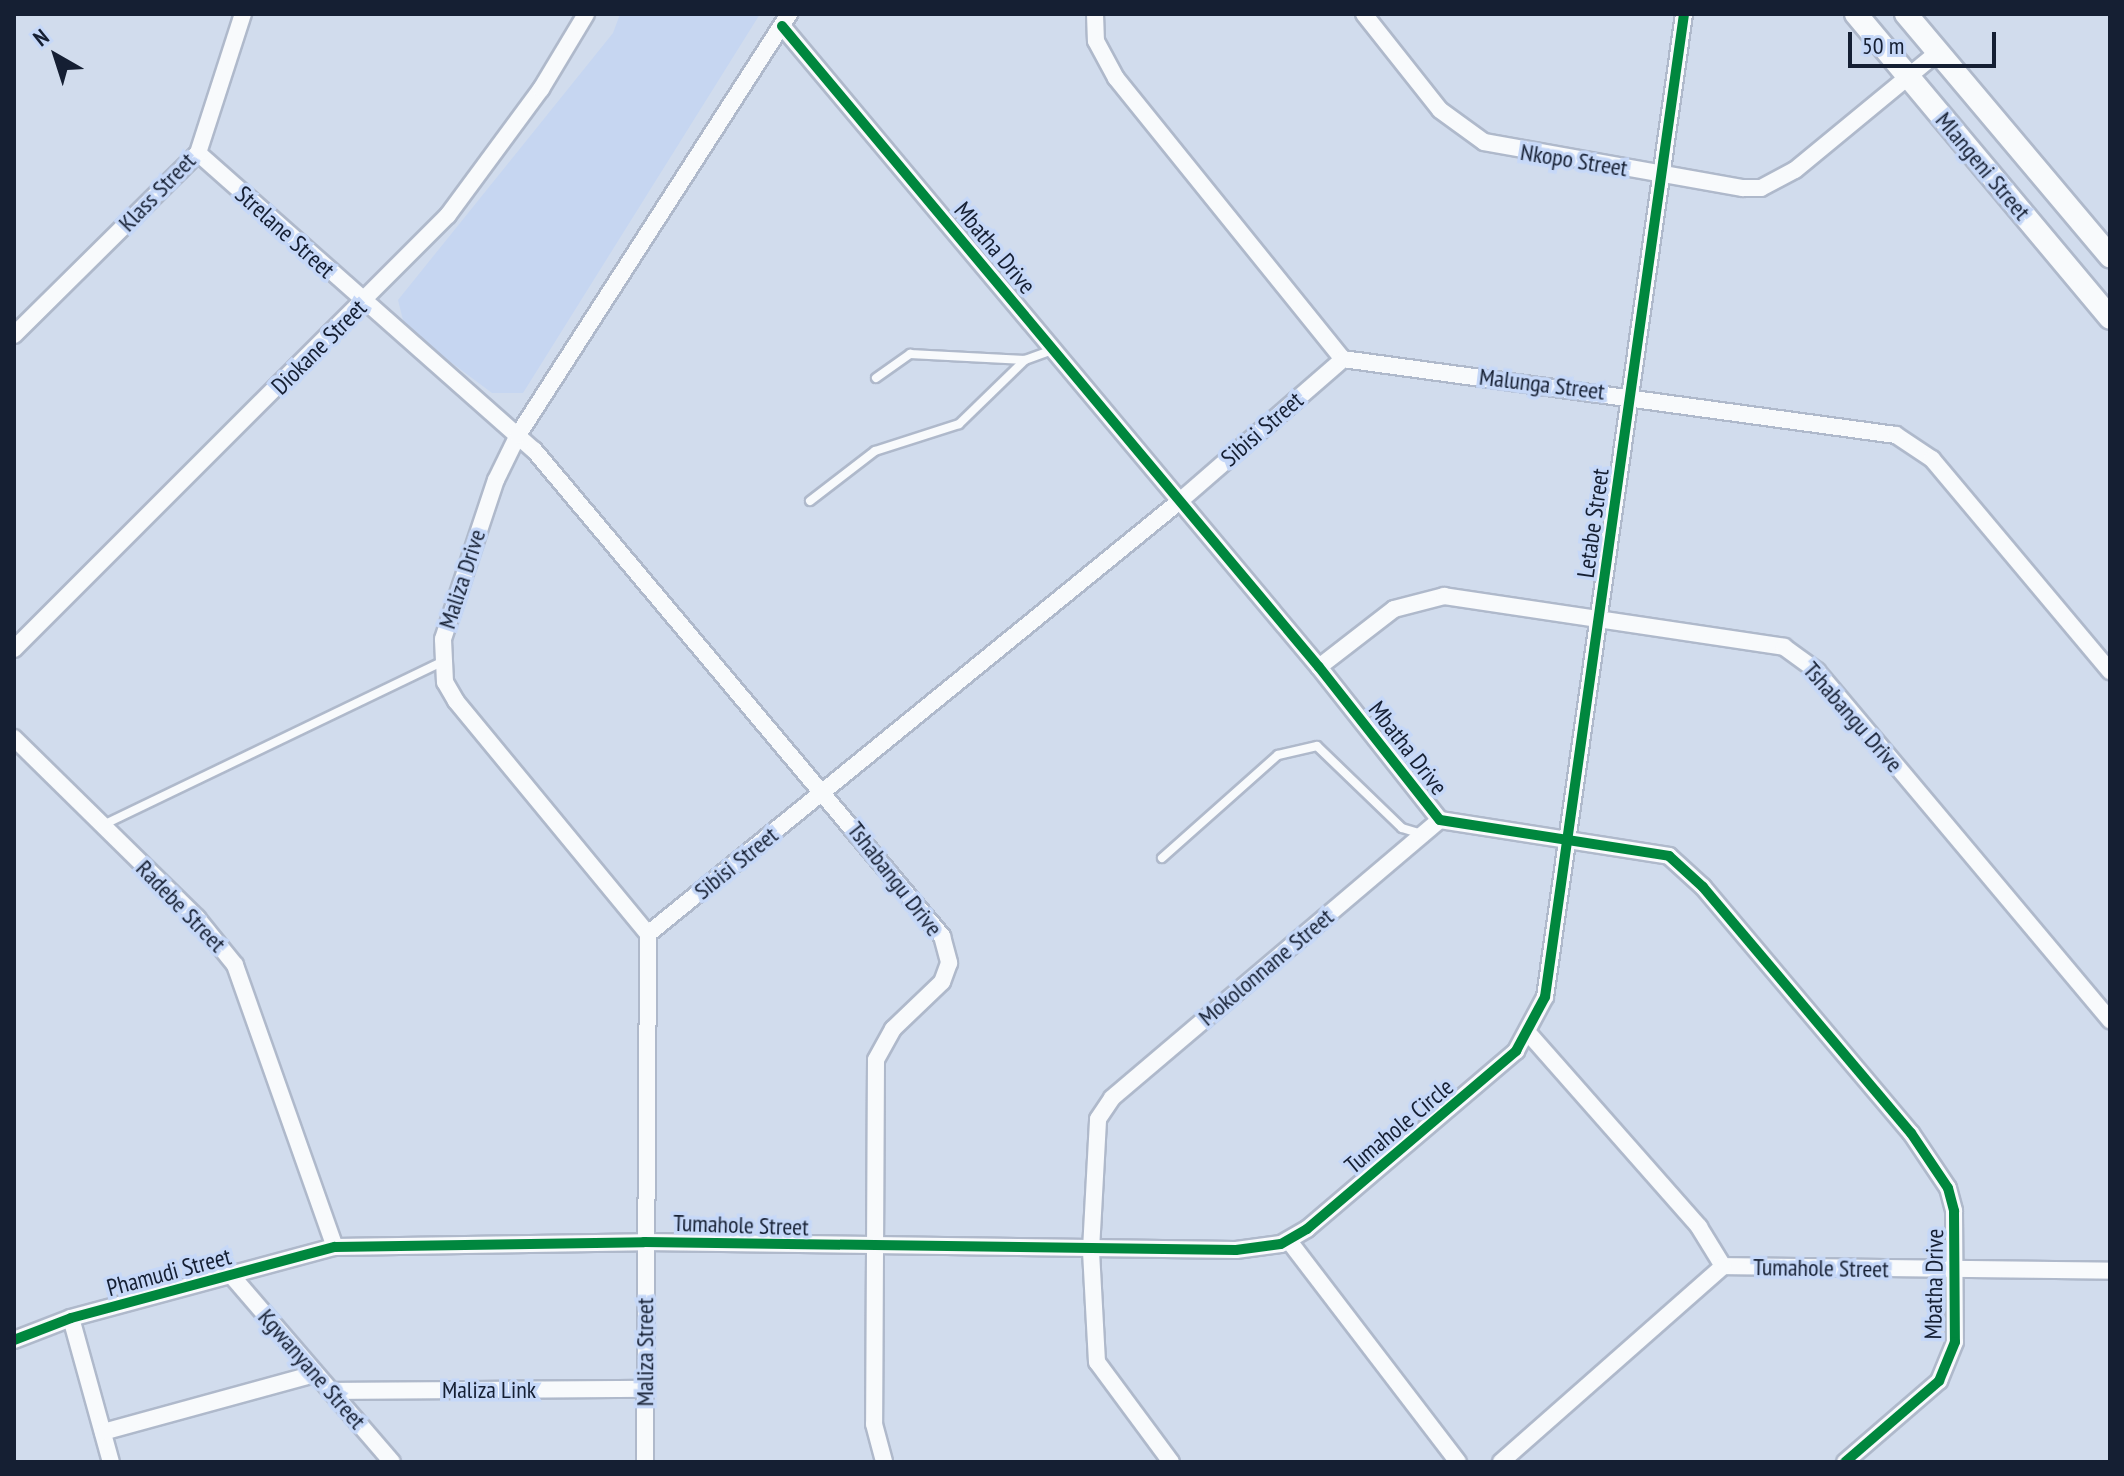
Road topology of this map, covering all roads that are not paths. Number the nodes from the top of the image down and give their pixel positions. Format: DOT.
graph roads {
  1 [pos="243,14"];
  2 [pos="586,14"];
  3 [pos="1095,14"];
  4 [pos="1364,14"];
  5 [pos="1684,14"];
  6 [pos="1856,14"];
  7 [pos="1906,14"];
  8 [pos="785,20"];
  9 [pos="1938,52"];
  10 [pos="1909,77"];
  11 [pos="198,153"];
  12 [pos="1663,174"];
  13 [pos="2110,256"];
  14 [pos="365,303"];
  15 [pos="2110,318"];
  16 [pos="14,335"];
  17 [pos="1054,350"];
  18 [pos="1343,359"];
  19 [pos="1025,360"];
  20 [pos="876,378"];
  21 [pos="1632,395"];
  22 [pos="518,435"];
  23 [pos="1181,500"];
  24 [pos="810,501"];
  25 [pos="1600,615"];
  26 [pos="14,649"];
  27 [pos="441,662"];
  28 [pos="1319,667"];
  29 [pos="2110,671"];
  30 [pos="14,738"];
  31 [pos="824,791"];
  32 [pos="1440,820"];
  33 [pos="102,825"];
  34 [pos="1423,834"];
  35 [pos="1569,837"];
  36 [pos="1162,858"];
  37 [pos="648,934"];
  38 [pos="2110,1020"];
  39 [pos="1530,1035"];
  40 [pos="1289,1241"];
  41 [pos="644,1242"];
  42 [pos="335,1247"];
  43 [pos="870,1249"];
  44 [pos="1091,1250"];
  45 [pos="1723,1266"];
  46 [pos="1956,1271"];
  47 [pos="2110,1271"];
  48 [pos="232,1276"];
  49 [pos="71,1318"];
  50 [pos="14,1340"];
  51 [pos="315,1374"];
  52 [pos="646,1389"];
  53 [pos="331,1391"];
  54 [pos="103,1432"];
  55 [pos="111,1462"];
  56 [pos="392,1462"];
  57 [pos="645,1462"];
  58 [pos="884,1462"];
  59 [pos="1171,1462"];
  60 [pos="1458,1462"];
  61 [pos="1501,1462"];
  62 [pos="1845,1462"];
  1 -- 11 [label="street, Klass Street"];
  2 -- 14 [label="street, Diokane Street"];
  3 -- 18 [label="street"];
  4 -- 12 [label="street, Nkopo Street"];
  5 -- 12 [label="street, Letabe Street"];
  6 -- 10 [label="street, Mlangeni Street"];
  7 -- 9 [label="street, Mlangeni Street"];
  8 -- 17 [label="street, Mbatha Drive"];
  8 -- 22 [label="street, Maliza Drive"];
  9 -- 10 [label="street, Nkopo Street"];
  9 -- 13 [label="street, Mlangeni Street"];
  10 -- 12 [label="street, Nkopo Street"];
  10 -- 15 [label="street, Mlangeni Street"];
  11 -- 14 [label="street, Strelane Street"];
  11 -- 16 [label="street, Klass Street"];
  12 -- 21 [label="street, Letabe Street"];
  14 -- 22 [label="street, Strelane Street"];
  14 -- 26 [label="street, Diokane Street"];
  17 -- 19 [label="lane"];
  17 -- 23 [label="street, Mbatha Drive"];
  18 -- 21 [label="street, Malunga Street"];
  18 -- 23 [label="street, Sibisi Street"];
  19 -- 20 [label="lane"];
  19 -- 24 [label="lane"];
  21 -- 25 [label="street, Letabe Street"];
  21 -- 29 [label="street, Malunga Street"];
  22 -- 27 [label="street, Maliza Drive"];
  22 -- 31 [label="street, Tshabangu Drive"];
  23 -- 28 [label="street, Mbatha Drive"];
  23 -- 31 [label="street, Sibisi Street"];
  25 -- 28 [label="street, Tshabangu Drive"];
  25 -- 35 [label="street, Letabe Street"];
  25 -- 38 [label="street, Tshabangu Drive"];
  27 -- 33 [label="lane"];
  27 -- 37 [label="street, Maliza Drive"];
  28 -- 32 [label="street, Mbatha Drive"];
  30 -- 33 [label="street, Radebe Street"];
  31 -- 37 [label="street, Sibisi Street"];
  31 -- 43 [label="street, Tshabangu Drive"];
  32 -- 34 [label="street, Mokolonnane Street"];
  32 -- 35 [label="street, Mbatha Drive"];
  33 -- 42 [label="street, Radebe Street"];
  34 -- 36 [label="lane"];
  34 -- 44 [label="street, Mokolonnane Street"];
  35 -- 39 [label="street, Letabe Street"];
  35 -- 46 [label="street, Mbatha Drive"];
  37 -- 41 [label="street"];
  39 -- 40 [label="street, Tumahole Circle"];
  39 -- 45 [label="street"];
  40 -- 44 [label="street, Tumahole Street"];
  40 -- 60 [label="street"];
  41 -- 42 [label="street, Tumahole Street"];
  41 -- 43 [label="street, Tumahole Street"];
  41 -- 52 [label="street, Maliza Street"];
  42 -- 48 [label="street, Phamudi Street"];
  43 -- 44 [label="street, Tumahole Street"];
  43 -- 58 [label="street, Tshabangu Drive"];
  44 -- 59 [label="street"];
  45 -- 46 [label="street, Tumahole Street"];
  45 -- 61 [label="street"];
  46 -- 47 [label="street, Tumahole Street"];
  46 -- 62 [label="street, Mbatha Drive"];
  48 -- 49 [label="street, Phamudi Street"];
  48 -- 51 [label="street, Kgwanyane Street"];
  49 -- 50 [label="street, Phamudi Street"];
  49 -- 54 [label="street"];
  51 -- 53 [label="street, Kgwanyane Street"];
  51 -- 54 [label="street"];
  52 -- 53 [label="street, Maliza Link"];
  52 -- 57 [label="street, Maliza Street"];
  53 -- 56 [label="street, Kgwanyane Street"];
  54 -- 55 [label="street"];
}
